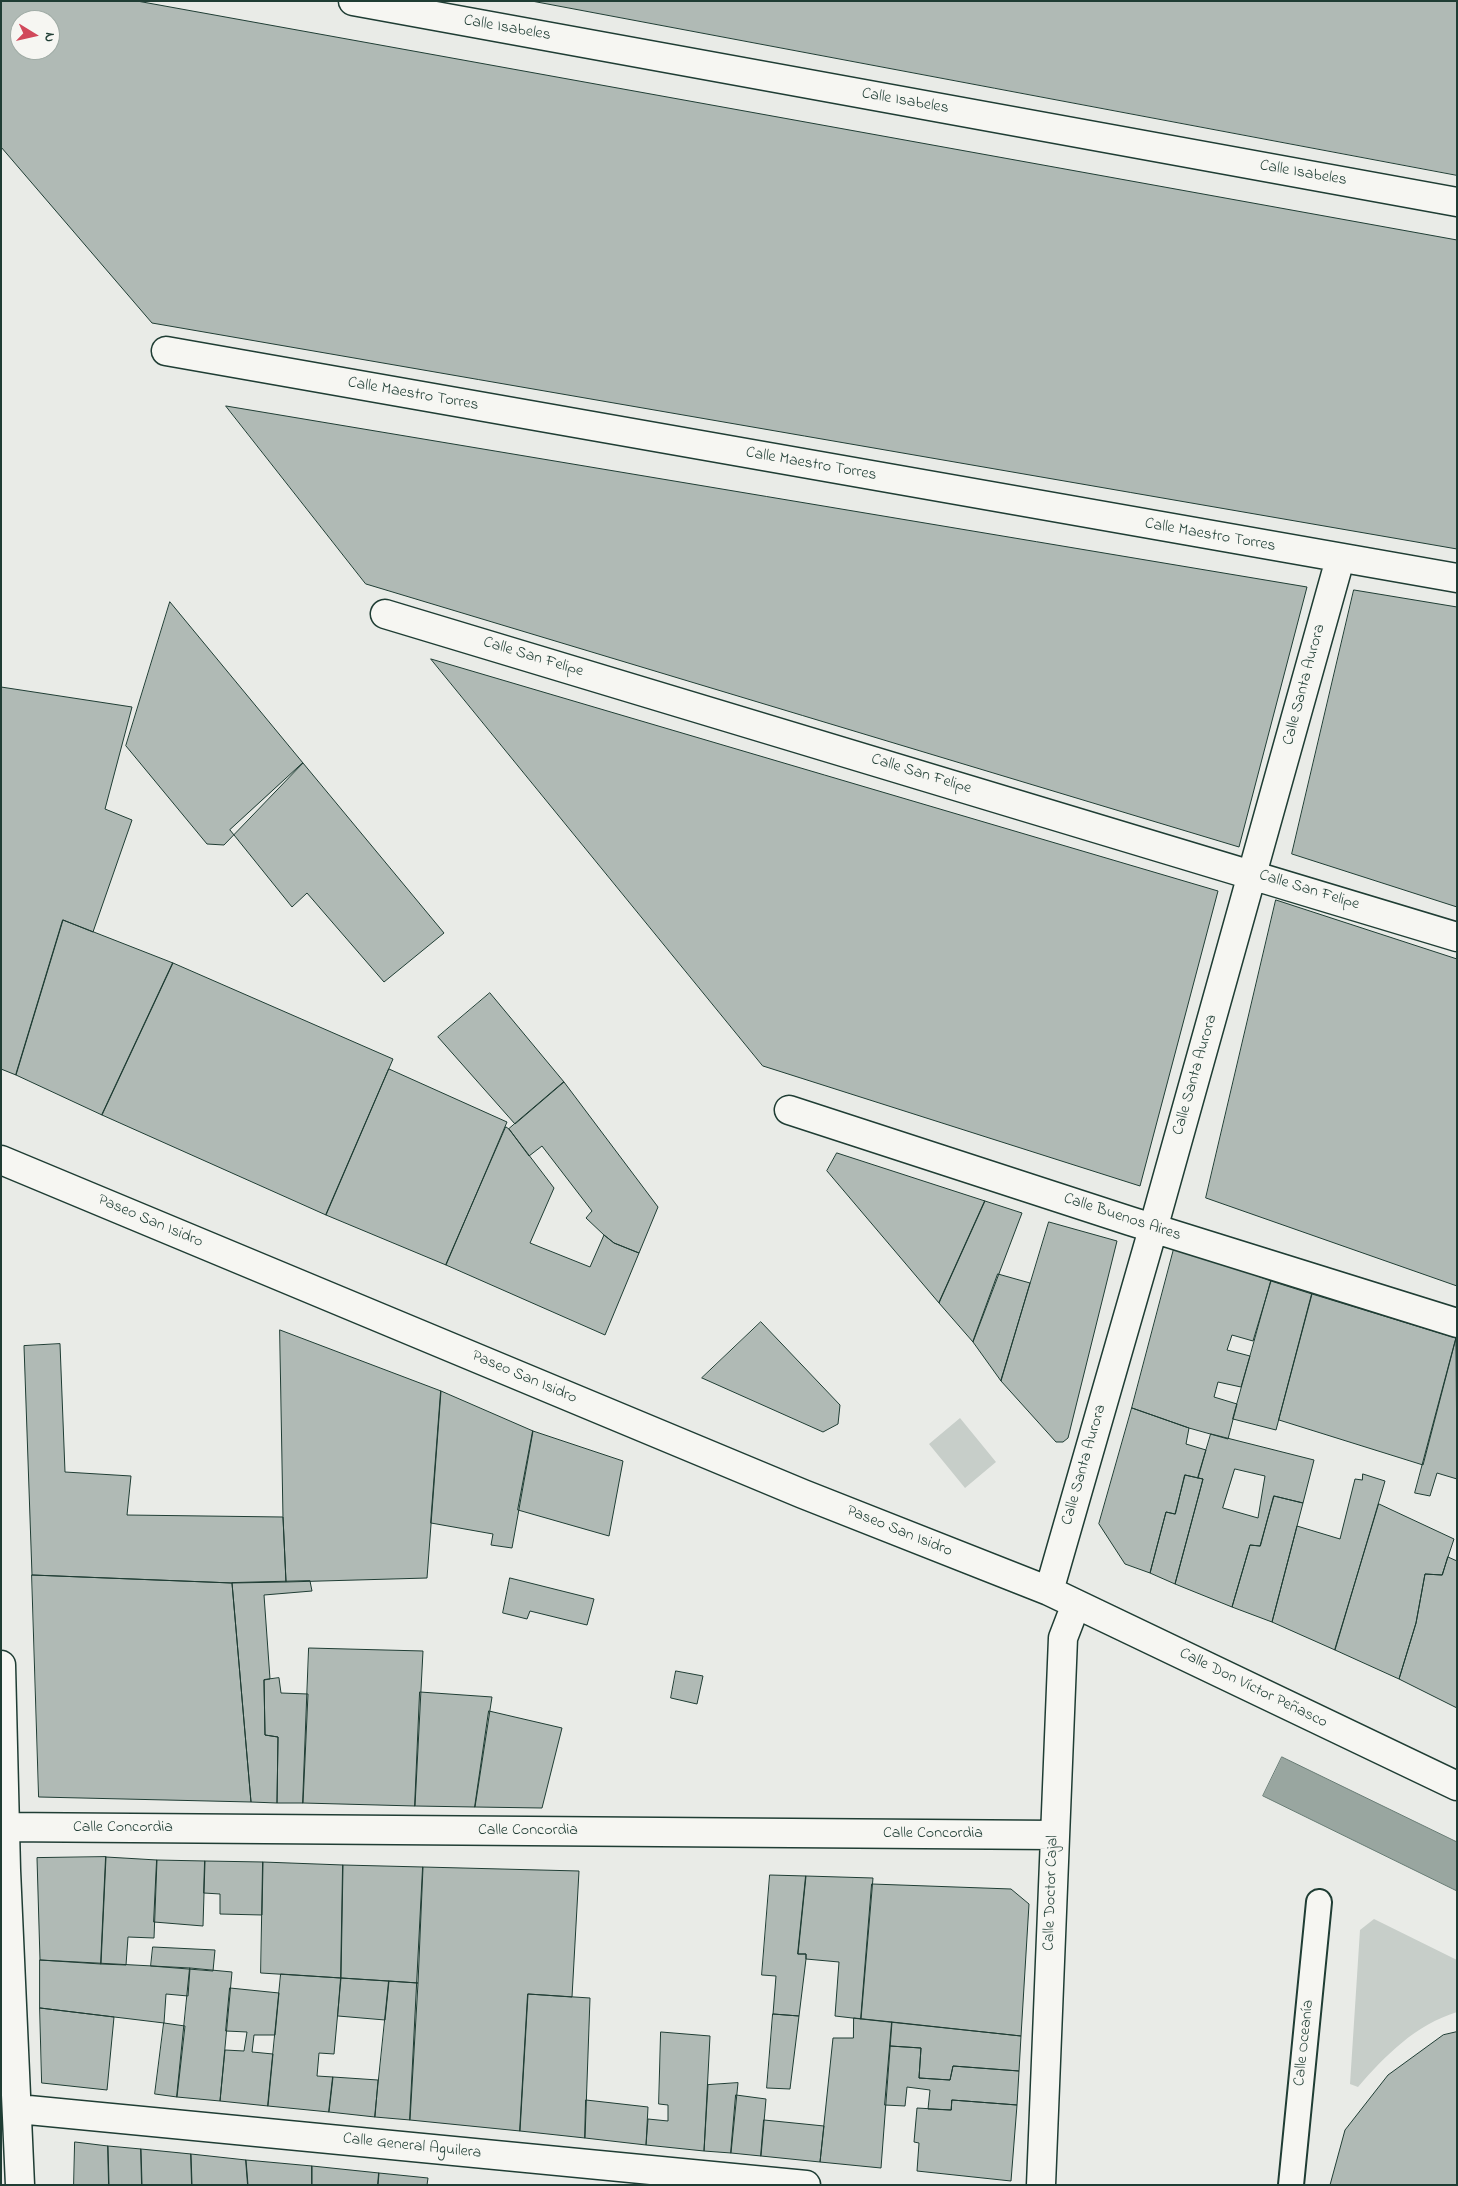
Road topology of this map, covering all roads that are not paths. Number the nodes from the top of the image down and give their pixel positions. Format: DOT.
graph roads {
  1 [pos="353,1"];
  2 [pos="1457,202"];
  3 [pos="166,351"];
  4 [pos="1340,558"];
  5 [pos="1457,578"];
  6 [pos="386,614"];
  7 [pos="1253,874"];
  8 [pos="1457,937"];
  9 [pos="789,1110"];
  10 [pos="1,1160"];
  11 [pos="1153,1229"];
  12 [pos="1457,1323"];
  13 [pos="1049,1591"];
  14 [pos="1076,1604"];
  15 [pos="1,1665"];
  16 [pos="1457,1786"];
  17 [pos="3,1827"];
  18 [pos="1054,1835"];
  19 [pos="1319,1902"];
  20 [pos="18,2109"];
  21 [pos="20,2185"];
  22 [pos="806,2185"];
  23 [pos="1041,2185"];
  24 [pos="1291,2185"];
  1 -- 2 [label="street, Calle Isabeles"];
  3 -- 4 [label="street, Calle Maestro Torres"];
  4 -- 5 [label="street, Calle Maestro Torres"];
  4 -- 7 [label="street, Calle Santa Aurora"];
  6 -- 7 [label="street, Calle San Felipe"];
  7 -- 8 [label="street, Calle San Felipe"];
  7 -- 11 [label="street, Calle Santa Aurora"];
  9 -- 11 [label="street, Calle Buenos Aires"];
  10 -- 13 [label="street, Paseo San Isidro"];
  11 -- 12 [label="street, Calle Buenos Aires"];
  11 -- 13 [label="street, Calle Santa Aurora"];
  13 -- 14 [label="street, Calle Don Víctor Peñasco"];
  14 -- 16 [label="street, Calle Don Víctor Peñasco"];
  14 -- 18 [label="street, Calle Doctor Cajal"];
  15 -- 17 [label="street"];
  17 -- 18 [label="street, Calle Concordia"];
  17 -- 20 [label="street"];
  18 -- 23 [label="street, Calle Doctor Cajal"];
  19 -- 24 [label="street, Calle Oceanía"];
  20 -- 21 [label="street"];
  20 -- 22 [label="street, Calle General Aguilera"];
}
